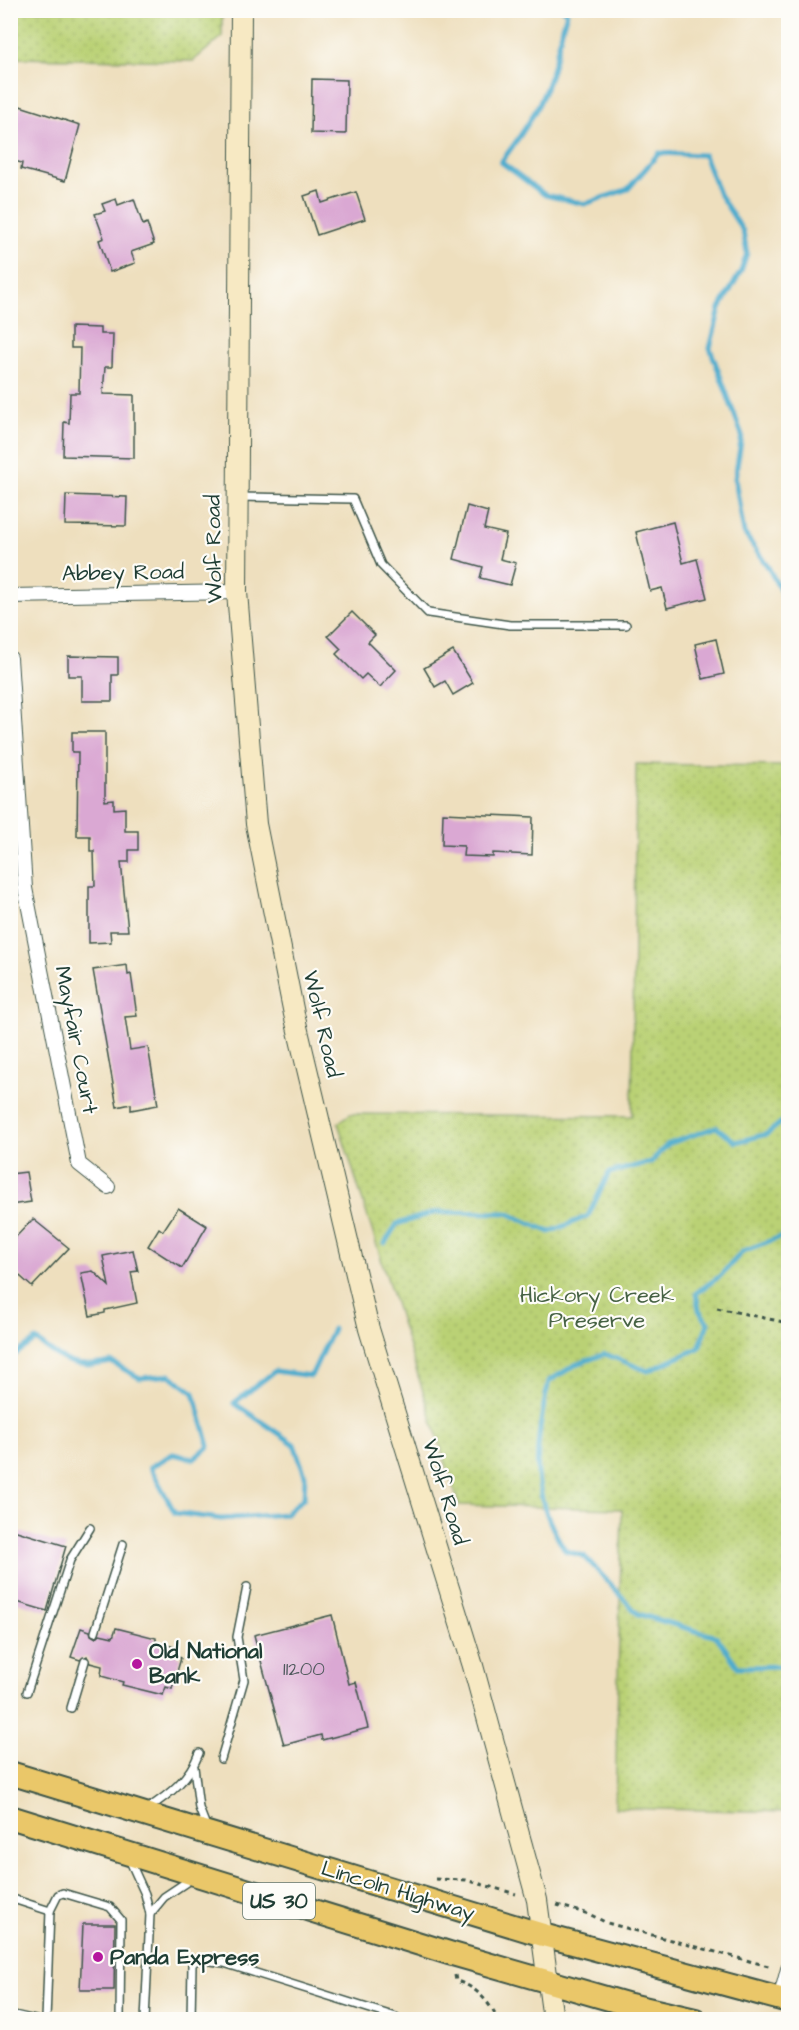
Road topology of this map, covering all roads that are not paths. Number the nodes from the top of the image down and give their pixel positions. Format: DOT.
graph roads {
  1 [pos="241,10"];
  2 [pos="237,497"];
  3 [pos="237,592"];
  4 [pos="10,596"];
  5 [pos="626,625"];
  6 [pos="10,658"];
  7 [pos="10,888"];
  8 [pos="25,888"];
  9 [pos="108,1187"];
  10 [pos="90,1528"];
  11 [pos="123,1544"];
  12 [pos="247,1587"];
  13 [pos="95,1632"];
  14 [pos="85,1661"];
  15 [pos="27,1692"];
  16 [pos="71,1708"];
  17 [pos="199,1752"];
  18 [pos="221,1759"];
  19 [pos="194,1767"];
  20 [pos="10,1773"];
  21 [pos="141,1812"];
  22 [pos="10,1817"];
  23 [pos="208,1833"];
  24 [pos="126,1853"];
  25 [pos="198,1875"];
  26 [pos="10,1898"];
  27 [pos="50,1911"];
  28 [pos="150,1914"];
  29 [pos="543,1935"];
  30 [pos="788,1970"];
  31 [pos="550,1980"];
  32 [pos="784,2000"];
  33 [pos="10,2014"];
  34 [pos="376,2016"];
  35 [pos="36,2019"];
  36 [pos="46,2019"];
  37 [pos="120,2019"];
  38 [pos="146,2019"];
  39 [pos="191,2019"];
  40 [pos="398,2019"];
  41 [pos="553,2019"];
  42 [pos="694,2019"];
  1 -- 2 [label="main road, Wolf Road"];
  2 -- 3 [label="main road, Wolf Road"];
  2 -- 5 [label="lane"];
  3 -- 4 [label="street, Abbey Road"];
  3 -- 29 [label="main road, Wolf Road"];
  6 -- 8 [label="street, Mayfair Court"];
  7 -- 8 [label="street"];
  8 -- 9 [label="street, Mayfair Court"];
  10 -- 15 [label="lane"];
  11 -- 13 [label="lane"];
  12 -- 18 [label="lane"];
  14 -- 16 [label="lane"];
  17 -- 19 [label="lane"];
  19 -- 21 [label="lane"];
  19 -- 23 [label="lane"];
  20 -- 21 [label="main road, Lincoln Highway / US 30"];
  21 -- 23 [label="main road, Lincoln Highway / US 30"];
  22 -- 24 [label="main road, Lincoln Highway / US 30"];
  23 -- 29 [label="main road, Lincoln Highway / US 30"];
  24 -- 25 [label="main road, Lincoln Highway / US 30"];
  24 -- 28 [label="lane"];
  25 -- 28 [label="lane"];
  25 -- 31 [label="main road, Lincoln Highway / US 30"];
  26 -- 27 [label="lane"];
  27 -- 36 [label="lane"];
  27 -- 37 [label="lane"];
  28 -- 38 [label="lane"];
  29 -- 31 [label="main road, Wolf Road"];
  29 -- 32 [label="main road, Lincoln Highway / US 30"];
  30 -- 32 [label="street"];
  31 -- 41 [label="main road, Wolf Road"];
  31 -- 42 [label="main road, Lincoln Highway / US 30"];
  33 -- 35 [label="lane"];
  34 -- 39 [label="lane"];
  34 -- 40 [label="lane"];
}
